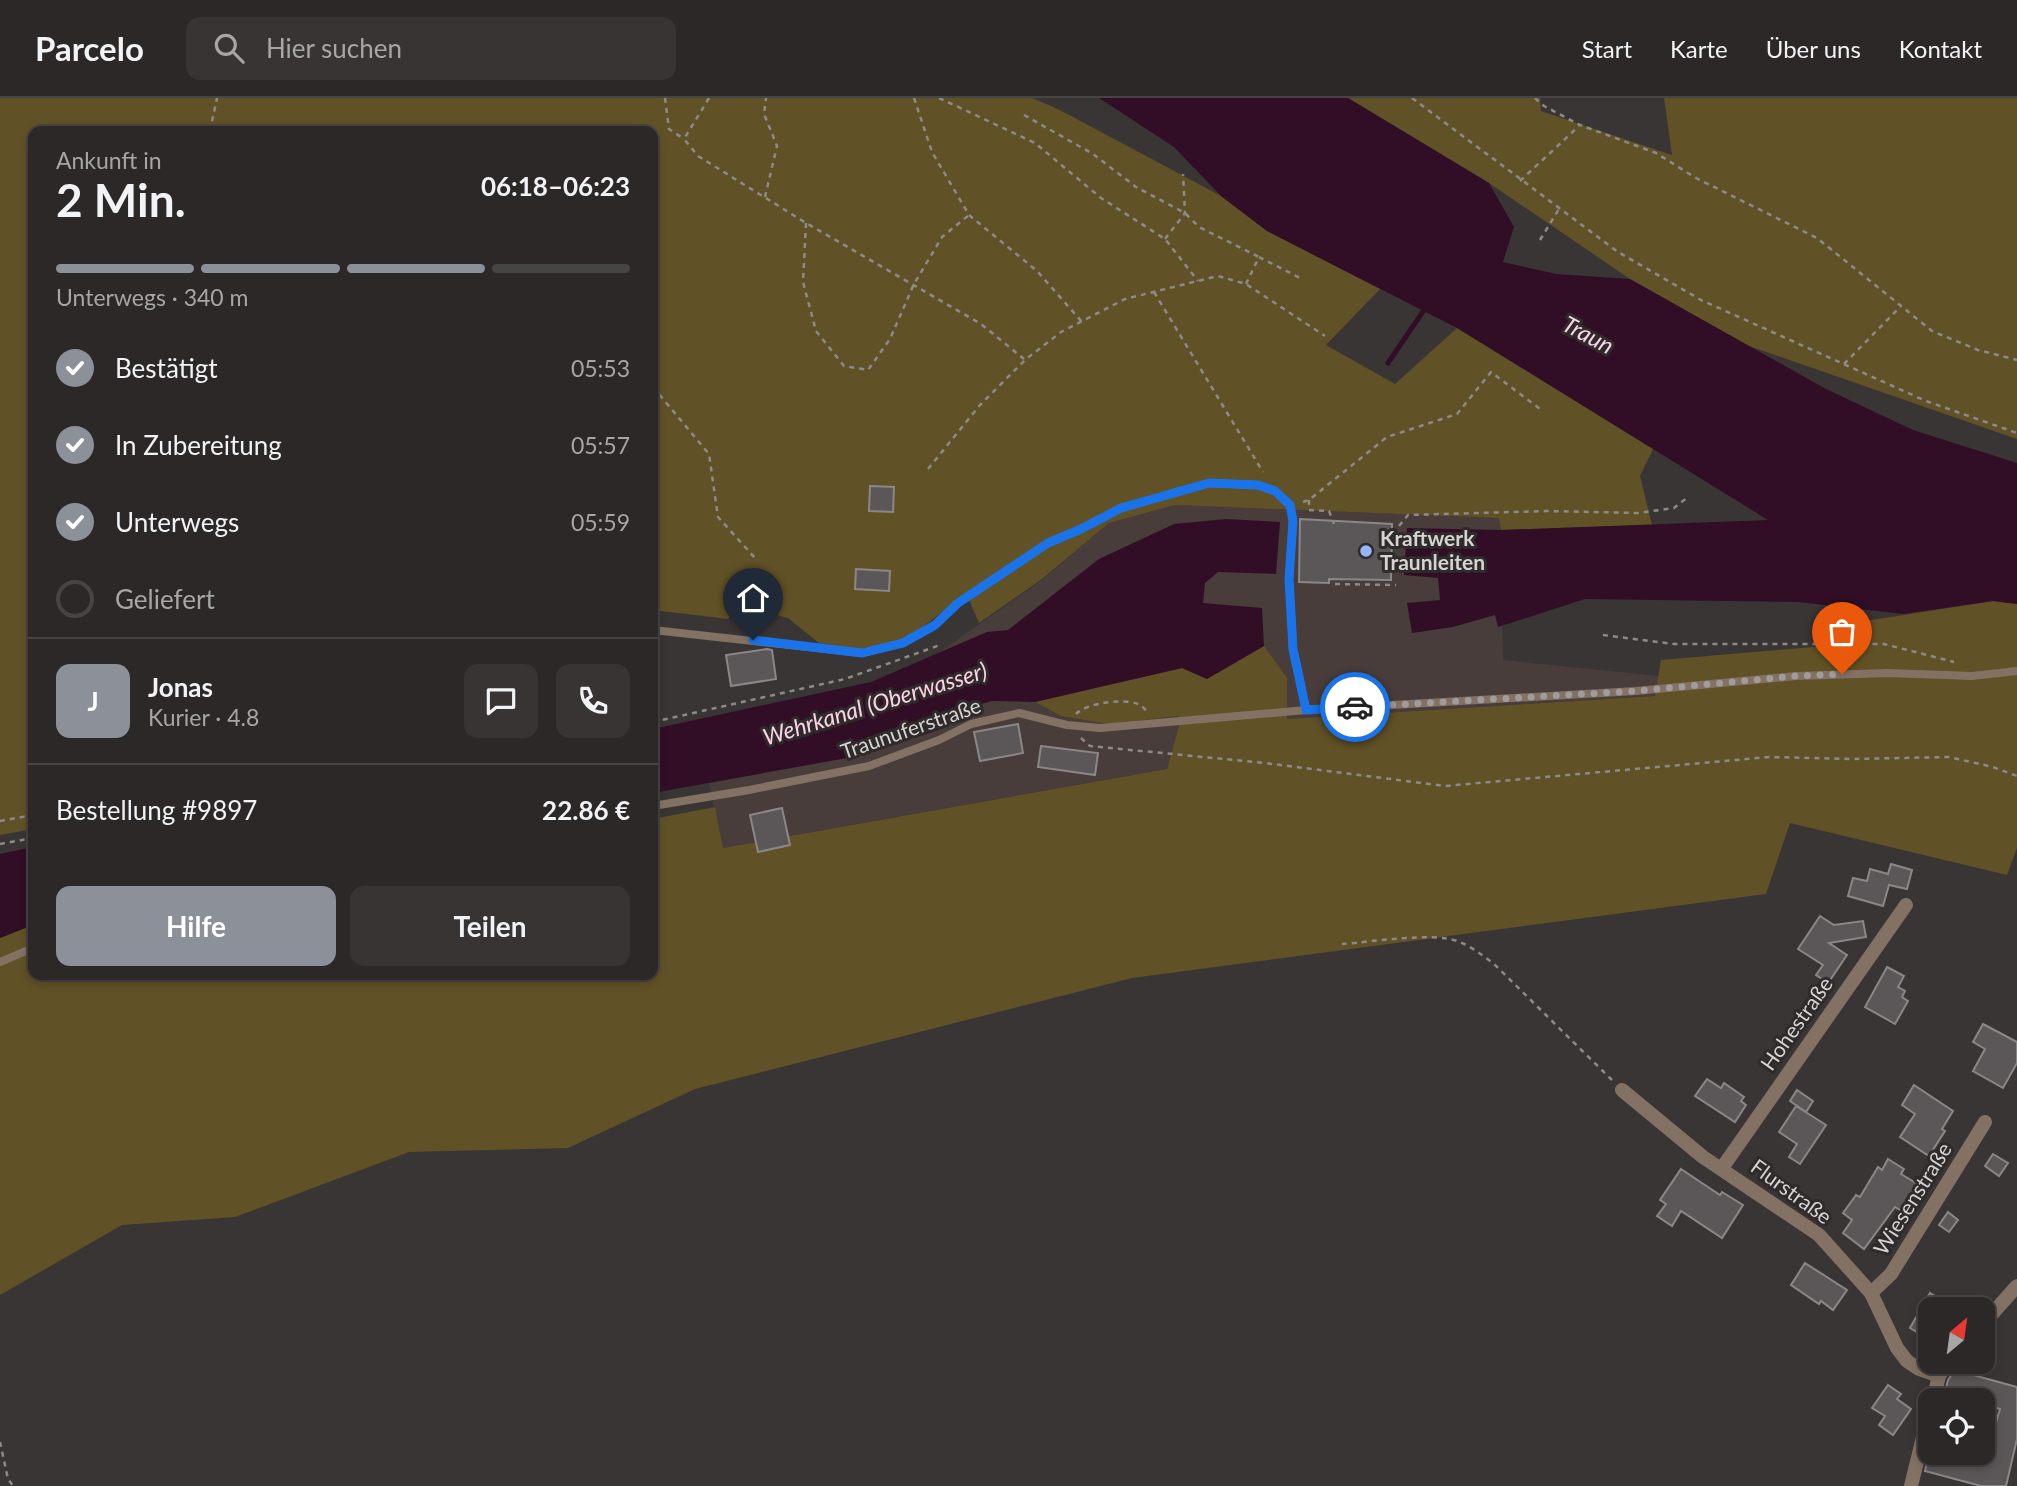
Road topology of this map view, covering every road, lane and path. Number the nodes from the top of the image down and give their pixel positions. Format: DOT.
graph roads {
  1 [pos="217,98"];
  2 [pos="665,98"];
  3 [pos="709,98"];
  4 [pos="766,98"];
  5 [pos="914,98"];
  6 [pos="939,98"];
  7 [pos="1412,98"];
  8 [pos="1535,98"];
  9 [pos="1024,115"];
  10 [pos="1580,125"];
  11 [pos="211,126"];
  12 [pos="684,139"];
  13 [pos="1183,174"];
  14 [pos="1520,181"];
  15 [pos="765,197"];
  16 [pos="1559,209"];
  17 [pos="1185,213"];
  18 [pos="969,215"];
  19 [pos="806,223"];
  20 [pos="1165,239"];
  21 [pos="1540,240"];
  22 [pos="1259,257"];
  23 [pos="1300,278"];
  24 [pos="1198,281"];
  25 [pos="914,284"];
  26 [pos="1246,284"];
  27 [pos="1154,292"];
  28 [pos="1901,306"];
  29 [pos="1082,322"];
  30 [pos="1325,336"];
  31 [pos="1026,360"];
  32 [pos="2017,360"];
  33 [pos="1843,365"];
  34 [pos="658,393"];
  35 [pos="1540,409"];
  36 [pos="2017,433"];
  37 [pos="928,469"];
  38 [pos="1275,491"];
  39 [pos="1688,497"];
  40 [pos="1309,500"];
  41 [pos="1290,505"];
  42 [pos="1334,524"];
  43 [pos="1399,526"];
  44 [pos="755,558"];
  45 [pos="1335,584"];
  46 [pos="1396,585"];
  47 [pos="658,631"];
  48 [pos="1603,635"];
  49 [pos="940,645"];
  50 [pos="1962,664"];
  51 [pos="2017,671"];
  52 [pos="1306,710"];
  53 [pos="658,721"];
  54 [pos="1161,723"];
  55 [pos="1067,725"];
  56 [pos="2017,776"];
  57 [pos="658,805"];
  58 [pos="28,816"];
  59 [pos="0,821"];
  60 [pos="28,839"];
  61 [pos="0,844"];
  62 [pos="1906,905"];
  63 [pos="1342,944"];
  64 [pos="28,950"];
  65 [pos="0,962"];
  66 [pos="1622,1090"];
  67 [pos="1985,1122"];
  68 [pos="1722,1168"];
  69 [pos="2017,1286"];
  70 [pos="1871,1293"];
  71 [pos="1995,1311"];
  72 [pos="1939,1376"];
  73 [pos="1936,1388"];
  74 [pos="0,1442"];
  75 [pos="1918,1458"];
  76 [pos="13,1486"];
  77 [pos="1911,1486"];
  1 -- 11 [label="path"];
  2 -- 12 [label="path"];
  3 -- 12 [label="path"];
  4 -- 15 [label="path"];
  5 -- 18 [label="path"];
  6 -- 20 [label="path"];
  7 -- 14 [label="path"];
  8 -- 10 [label="path"];
  9 -- 17 [label="path"];
  10 -- 14 [label="path"];
  10 -- 28 [label="path"];
  12 -- 15 [label="path"];
  13 -- 17 [label="path"];
  14 -- 16 [label="path"];
  15 -- 19 [label="path"];
  16 -- 21 [label="path"];
  16 -- 33 [label="path"];
  17 -- 20 [label="path"];
  17 -- 22 [label="path"];
  18 -- 25 [label="path"];
  18 -- 29 [label="path"];
  19 -- 25 [label="path"];
  19 -- 25 [label="path"];
  20 -- 24 [label="path"];
  22 -- 23 [label="path"];
  22 -- 26 [label="path"];
  24 -- 26 [label="path"];
  24 -- 27 [label="path"];
  25 -- 31 [label="path"];
  26 -- 30 [label="path"];
  27 -- 29 [label="path"];
  27 -- 38 [label="path"];
  28 -- 32 [label="path"];
  28 -- 33 [label="path"];
  29 -- 31 [label="path"];
  31 -- 37 [label="path"];
  33 -- 36 [label="path"];
  34 -- 44 [label="path"];
  35 -- 40 [label="path"];
  38 -- 41 [label="lane"];
  38 -- 47 [label="lane"];
  39 -- 43 [label="path"];
  40 -- 41 [label="path"];
  40 -- 42 [label="path"];
  41 -- 52 [label="lane"];
  45 -- 46 [label="path"];
  48 -- 50 [label="path"];
  49 -- 53 [label="path"];
  51 -- 52 [label="lane, Traunuferstraße"];
  52 -- 54 [label="lane, Traunuferstraße"];
  54 -- 55 [label="lane, Traunuferstraße"];
  54 -- 55 [label="path"];
  55 -- 56 [label="path"];
  55 -- 57 [label="lane, Traunuferstraße"];
  58 -- 59 [label="path"];
  60 -- 61 [label="path"];
  62 -- 68 [label="street, Hohestraße"];
  63 -- 66 [label="path"];
  64 -- 65 [label="lane"];
  66 -- 68 [label="street, Flurstraße"];
  67 -- 70 [label="street, Wiesenstraße"];
  68 -- 70 [label="street, Flurstraße"];
  69 -- 71 [label="street"];
  70 -- 72 [label="street, Flurstraße"];
  72 -- 73 [label="street"];
  74 -- 76 [label="path"];
  75 -- 77 [label="street"];
}
